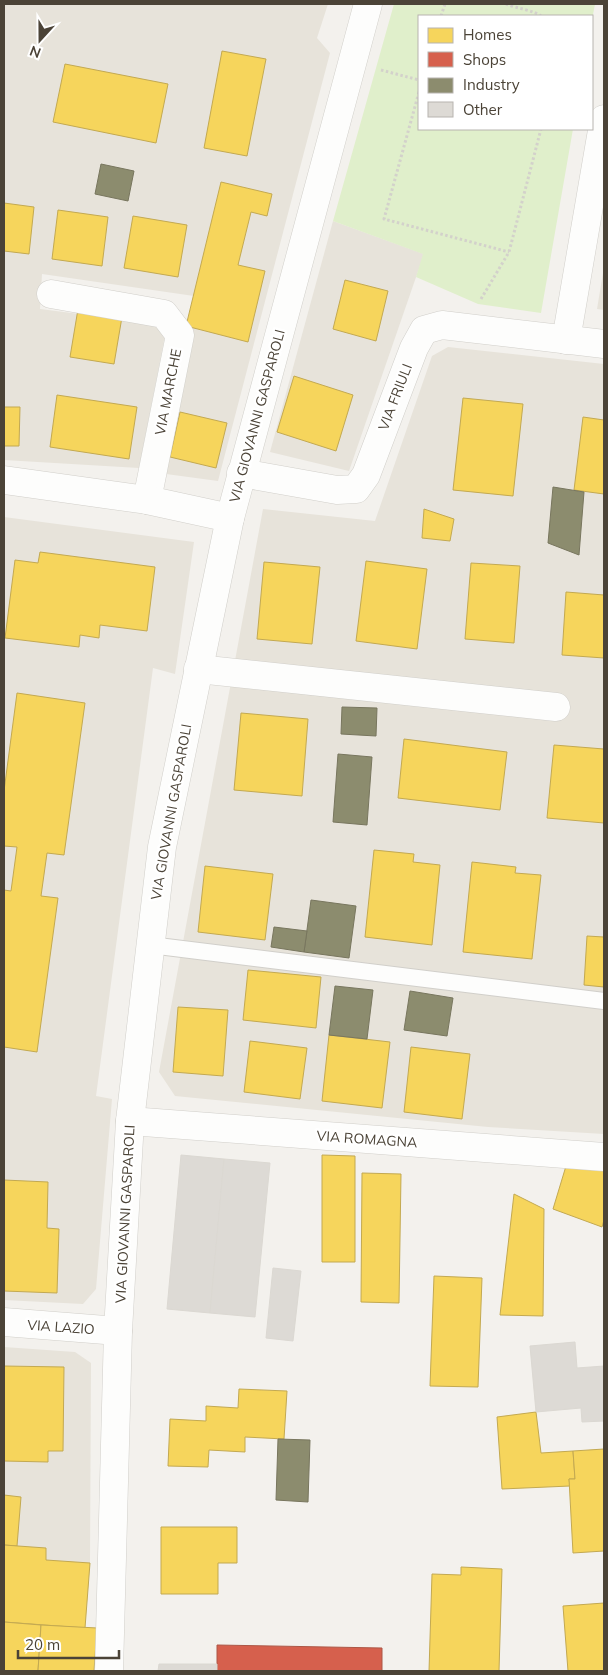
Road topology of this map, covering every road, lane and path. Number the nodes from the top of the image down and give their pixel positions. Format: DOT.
graph roads {
  1 [pos="368,4"];
  2 [pos="506,4"];
  3 [pos="541,15"];
  4 [pos="353,62"];
  5 [pos="418,80"];
  6 [pos="418,96"];
  7 [pos="604,119"];
  8 [pos="542,130"];
  9 [pos="509,252"];
  10 [pos="51,294"];
  11 [pos="472,328"];
  12 [pos="566,340"];
  13 [pos="604,344"];
  14 [pos="241,473"];
  15 [pos="4,480"];
  16 [pos="146,500"];
  17 [pos="230,518"];
  18 [pos="198,668"];
  19 [pos="556,706"];
  20 [pos="150,945"];
  21 [pos="604,1001"];
  22 [pos="130,1121"];
  23 [pos="604,1156"];
  24 [pos="4,1322"];
  25 [pos="118,1331"];
  26 [pos="109,1671"];
  1 -- 4 [label="street, VIA GIOVANNI GASPAROLI"];
  2 -- 3 [label="path"];
  4 -- 5 [label="path"];
  4 -- 14 [label="street, VIA GIOVANNI GASPAROLI"];
  6 -- 9 [label="path"];
  7 -- 12 [label="street"];
  8 -- 9 [label="path"];
  9 -- 11 [label="path"];
  10 -- 16 [label="street, VIA MARCHE"];
  11 -- 12 [label="street, VIA FRIULI"];
  11 -- 14 [label="street, VIA FRIULI"];
  12 -- 13 [label="street, VIA FRIULI"];
  14 -- 17 [label="street, VIA GIOVANNI GASPAROLI"];
  15 -- 16 [label="street"];
  16 -- 17 [label="street"];
  17 -- 18 [label="street, VIA GIOVANNI GASPAROLI"];
  18 -- 19 [label="street"];
  18 -- 20 [label="street, VIA GIOVANNI GASPAROLI"];
  20 -- 21 [label="lane"];
  20 -- 22 [label="street, VIA GIOVANNI GASPAROLI"];
  22 -- 23 [label="street, VIA ROMAGNA"];
  22 -- 25 [label="street, VIA GIOVANNI GASPAROLI"];
  24 -- 25 [label="street, VIA LAZIO"];
  25 -- 26 [label="street, VIA GIOVANNI GASPAROLI"];
}
